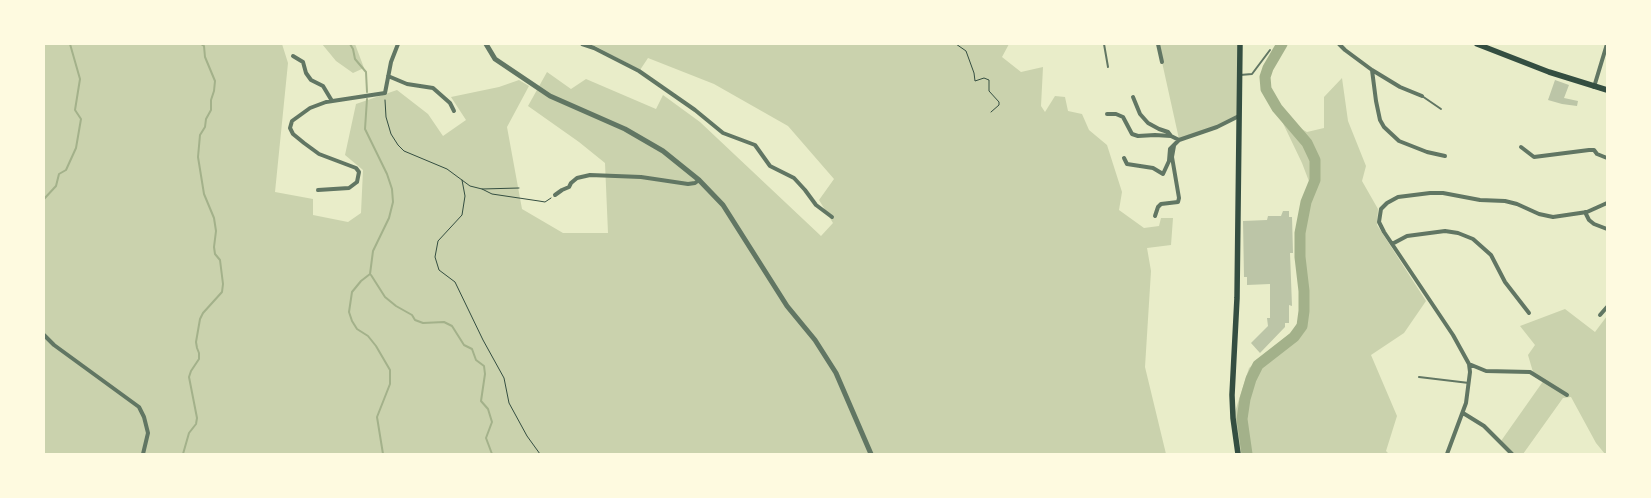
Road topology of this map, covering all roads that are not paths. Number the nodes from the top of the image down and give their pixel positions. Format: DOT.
graph roads {
  1 [pos="398,44"];
  2 [pos="486,44"];
  3 [pos="582,44"];
  4 [pos="1104,44"];
  5 [pos="1158,44"];
  6 [pos="1240,44"];
  7 [pos="1339,44"];
  8 [pos="1477,44"];
  9 [pos="1607,44"];
  10 [pos="1270,50"];
  11 [pos="293,56"];
  12 [pos="1162,62"];
  13 [pos="1108,67"];
  14 [pos="1372,70"];
  15 [pos="1240,75"];
  16 [pos="388,76"];
  17 [pos="1594,87"];
  18 [pos="1607,90"];
  19 [pos="1422,96"];
  20 [pos="1133,97"];
  21 [pos="332,101"];
  22 [pos="1441,109"];
  23 [pos="454,111"];
  24 [pos="1107,114"];
  25 [pos="1239,116"];
  26 [pos="1171,136"];
  27 [pos="1179,140"];
  28 [pos="1175,144"];
  29 [pos="1521,147"];
  30 [pos="1444,156"];
  31 [pos="1124,158"];
  32 [pos="1607,158"];
  33 [pos="699,180"];
  34 [pos="318,190"];
  35 [pos="555,195"];
  36 [pos="1607,203"];
  37 [pos="1585,212"];
  38 [pos="1155,216"];
  39 [pos="832,217"];
  40 [pos="1607,229"];
  41 [pos="1392,244"];
  42 [pos="1607,307"];
  43 [pos="1529,313"];
  44 [pos="1600,315"];
  45 [pos="44,335"];
  46 [pos="1469,364"];
  47 [pos="1419,377"];
  48 [pos="1469,383"];
  49 [pos="1567,395"];
  50 [pos="1463,412"];
  51 [pos="143,454"];
  52 [pos="871,454"];
  53 [pos="1238,454"];
  54 [pos="1447,454"];
  55 [pos="1512,454"];
  1 -- 16 [label="street"];
  2 -- 33 [label="street"];
  3 -- 39 [label="street"];
  4 -- 13 [label="lane"];
  5 -- 12 [label="street"];
  6 -- 15 [label="main road"];
  7 -- 14 [label="street"];
  8 -- 17 [label="main road"];
  9 -- 17 [label="street"];
  10 -- 15 [label="lane"];
  11 -- 21 [label="street"];
  14 -- 19 [label="street"];
  14 -- 30 [label="street"];
  15 -- 25 [label="main road"];
  16 -- 21 [label="street"];
  16 -- 23 [label="street"];
  17 -- 18 [label="main road"];
  19 -- 22 [label="lane"];
  20 -- 26 [label="street"];
  21 -- 34 [label="street"];
  24 -- 26 [label="street"];
  25 -- 27 [label="street"];
  25 -- 53 [label="main road"];
  26 -- 27 [label="street"];
  27 -- 28 [label="street"];
  28 -- 31 [label="street"];
  28 -- 38 [label="street"];
  29 -- 32 [label="street"];
  33 -- 35 [label="street"];
  33 -- 52 [label="street"];
  36 -- 37 [label="street"];
  37 -- 40 [label="street"];
  37 -- 41 [label="street"];
  41 -- 43 [label="street"];
  41 -- 46 [label="street"];
  42 -- 44 [label="street"];
  45 -- 51 [label="street"];
  46 -- 48 [label="street"];
  46 -- 49 [label="street"];
  47 -- 48 [label="lane"];
  48 -- 50 [label="street"];
  50 -- 54 [label="street"];
  50 -- 55 [label="street"];
}
